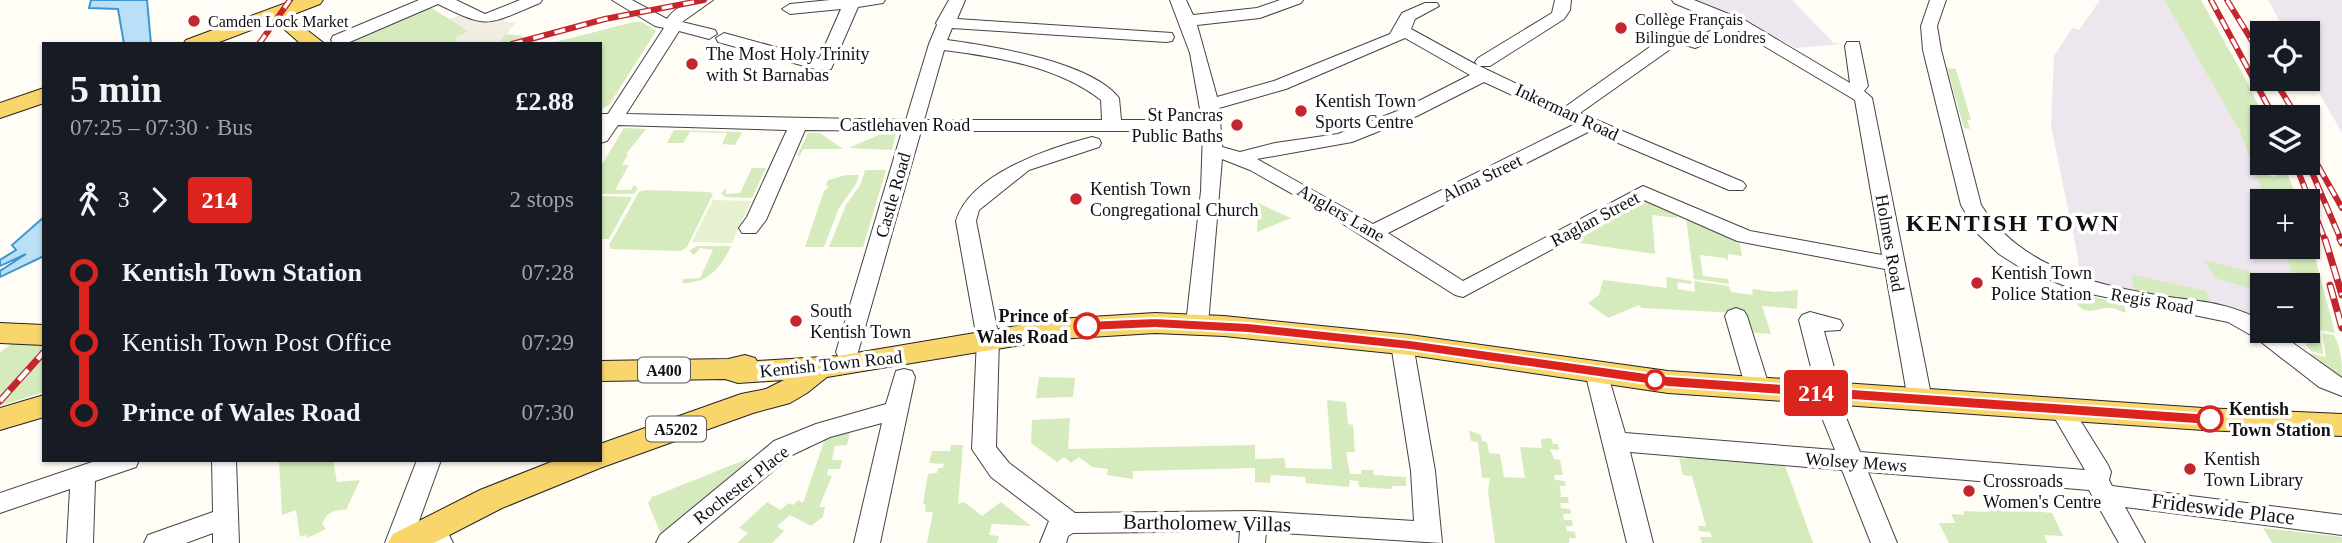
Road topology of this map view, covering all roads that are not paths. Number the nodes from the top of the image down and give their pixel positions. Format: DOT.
graph roads {
  1 [pos="433,0"];
  2 [pos="443,0"];
  3 [pos="534,0"];
  4 [pos="620,0"];
  5 [pos="705,0"];
  6 [pos="877,0"];
  7 [pos="957,0"];
  8 [pos="1178,0"];
  9 [pos="1295,0"];
  10 [pos="1563,0"];
  11 [pos="1680,0"];
  12 [pos="1938,0"];
  13 [pos="851,3"];
  14 [pos="1436,3"];
  15 [pos="299,9"];
  16 [pos="790,9"];
  17 [pos="1188,21"];
  18 [pos="944,23"];
  19 [pos="673,25"];
  20 [pos="1404,26"];
  21 [pos="1735,28"];
  22 [pos="1166,37"];
  23 [pos="339,40"];
  24 [pos="199,42"];
  25 [pos="314,42"];
  26 [pos="937,44"];
  27 [pos="1853,46"];
  28 [pos="1480,68"];
  29 [pos="1853,90"];
  30 [pos="42,96"];
  31 [pos="1209,105"];
  32 [pos="0,111"];
  33 [pos="1567,114"];
  34 [pos="608,120"];
  35 [pos="799,124"];
  36 [pos="1590,124"];
  37 [pos="914,125"];
  38 [pos="1211,126"];
  39 [pos="1112,127"];
  40 [pos="1092,143"];
  41 [pos="1213,152"];
  42 [pos="1242,158"];
  43 [pos="1736,186"];
  44 [pos="749,228"];
  45 [pos="1374,232"];
  46 [pos="1893,261"];
  47 [pos="1463,290"];
  48 [pos="1736,316"];
  49 [pos="1196,324"];
  50 [pos="1832,325"];
  51 [pos="42,335"];
  52 [pos="4,336"];
  53 [pos="988,339"];
  54 [pos="1404,355"];
  55 [pos="819,360"];
  56 [pos="602,371"];
  57 [pos="904,377"];
  58 [pos="1599,385"];
  59 [pos="2342,388"];
  60 [pos="1758,389"];
  61 [pos="1826,393"];
  62 [pos="1920,400"];
  63 [pos="42,407"];
  64 [pos="898,410"];
  65 [pos="2062,410"];
  66 [pos="0,419"];
  67 [pos="2331,425"];
  68 [pos="1616,442"];
  69 [pos="602,455"];
  70 [pos="1851,461"];
  71 [pos="121,462"];
  72 [pos="224,462"];
  73 [pos="428,462"];
  74 [pos="584,462"];
  75 [pos="83,475"];
  76 [pos="523,487"];
  77 [pos="2101,488"];
  78 [pos="0,503"];
  79 [pos="1070,523"];
  80 [pos="2342,525"];
  81 [pos="226,531"];
  82 [pos="1253,532"];
  83 [pos="1428,537"];
  84 [pos="865,539"];
  85 [pos="439,542"];
  86 [pos="80,543"];
  87 [pos="157,543"];
  88 [pos="398,543"];
  89 [pos="404,543"];
  90 [pos="668,543"];
  91 [pos="1053,543"];
  92 [pos="1640,543"];
  93 [pos="1884,543"];
  94 [pos="2132,543"];
  1 -- 23 [label="street"];
  2 -- 3 [label="street"];
  4 -- 19 [label="street"];
  5 -- 19 [label="street"];
  6 -- 13 [label="street"];
  7 -- 18 [label="street, Castle Road"];
  8 -- 17 [label="street"];
  9 -- 17 [label="street"];
  10 -- 28 [label="street"];
  11 -- 21 [label="street"];
  12 -- 59 [label="street, Regis Road"];
  13 -- 16 [label="street"];
  13 -- 19 [label="street"];
  14 -- 20 [label="street"];
  15 -- 24 [label="main road"];
  15 -- 25 [label="main road"];
  17 -- 31 [label="street"];
  18 -- 22 [label="street"];
  18 -- 26 [label="street, Castle Road"];
  19 -- 34 [label="street"];
  20 -- 28 [label="street, Inkerman Road"];
  20 -- 31 [label="street"];
  21 -- 29 [label="street"];
  21 -- 33 [label="street"];
  26 -- 37 [label="street, Castle Road"];
  26 -- 39 [label="street"];
  27 -- 29 [label="street, Holmes Road"];
  28 -- 33 [label="street, Inkerman Road"];
  28 -- 42 [label="street"];
  29 -- 46 [label="street, Holmes Road"];
  30 -- 32 [label="main road"];
  31 -- 38 [label="street"];
  33 -- 36 [label="street, Inkerman Road"];
  34 -- 35 [label="street, Castlehaven Road"];
  35 -- 37 [label="street, Castlehaven Road"];
  35 -- 44 [label="street"];
  36 -- 43 [label="street, Inkerman Road"];
  36 -- 45 [label="street, Alma Street"];
  37 -- 39 [label="street, Castlehaven Road"];
  37 -- 55 [label="street, Castle Road"];
  38 -- 39 [label="street, Castlehaven Road"];
  38 -- 41 [label="street"];
  40 -- 53 [label="street"];
  41 -- 42 [label="street, Anglers Lane"];
  41 -- 49 [label="street"];
  42 -- 45 [label="street, Anglers Lane"];
  45 -- 47 [label="street, Anglers Lane"];
  46 -- 47 [label="street, Raglan Street"];
  46 -- 62 [label="street, Holmes Road"];
  48 -- 60 [label="street"];
  49 -- 53 [label="main road, Kentish Town Road / A400"];
  49 -- 54 [label="main road, Kentish Town Road / A400"];
  50 -- 61 [label="street"];
  51 -- 52 [label="main road"];
  53 -- 55 [label="main road, Kentish Town Road / A400"];
  53 -- 79 [label="street"];
  54 -- 58 [label="main road, Kentish Town Road / A400"];
  54 -- 83 [label="street"];
  55 -- 56 [label="main road, Kentish Town Road / A400"];
  55 -- 69 [label="main road, A5202"];
  57 -- 64 [label="street"];
  58 -- 60 [label="main road, Kentish Town Road / A400"];
  58 -- 68 [label="street"];
  60 -- 61 [label="main road, Kentish Town Road / A400"];
  61 -- 62 [label="main road, Kentish Town Road / A400"];
  61 -- 70 [label="street"];
  62 -- 65 [label="main road, Kentish Town Road / A400"];
  63 -- 66 [label="main road"];
  64 -- 84 [label="street"];
  64 -- 90 [label="street, Rochester Place"];
  65 -- 67 [label="main road, Kentish Town Road / A400"];
  65 -- 77 [label="street"];
  68 -- 70 [label="street, Wolsey Mews"];
  68 -- 92 [label="street"];
  70 -- 77 [label="street, Wolsey Mews"];
  70 -- 93 [label="street"];
  71 -- 75 [label="street"];
  72 -- 81 [label="street"];
  73 -- 88 [label="street"];
  74 -- 76 [label="main road"];
  75 -- 78 [label="street"];
  75 -- 86 [label="street"];
  76 -- 85 [label="main road"];
  76 -- 89 [label="main road"];
  77 -- 80 [label="street, Frideswide Place"];
  77 -- 94 [label="street"];
  79 -- 82 [label="street, Bartholomew Villas"];
  79 -- 91 [label="street"];
  81 -- 87 [label="street"];
  82 -- 83 [label="street, Bartholomew Villas"];
}
